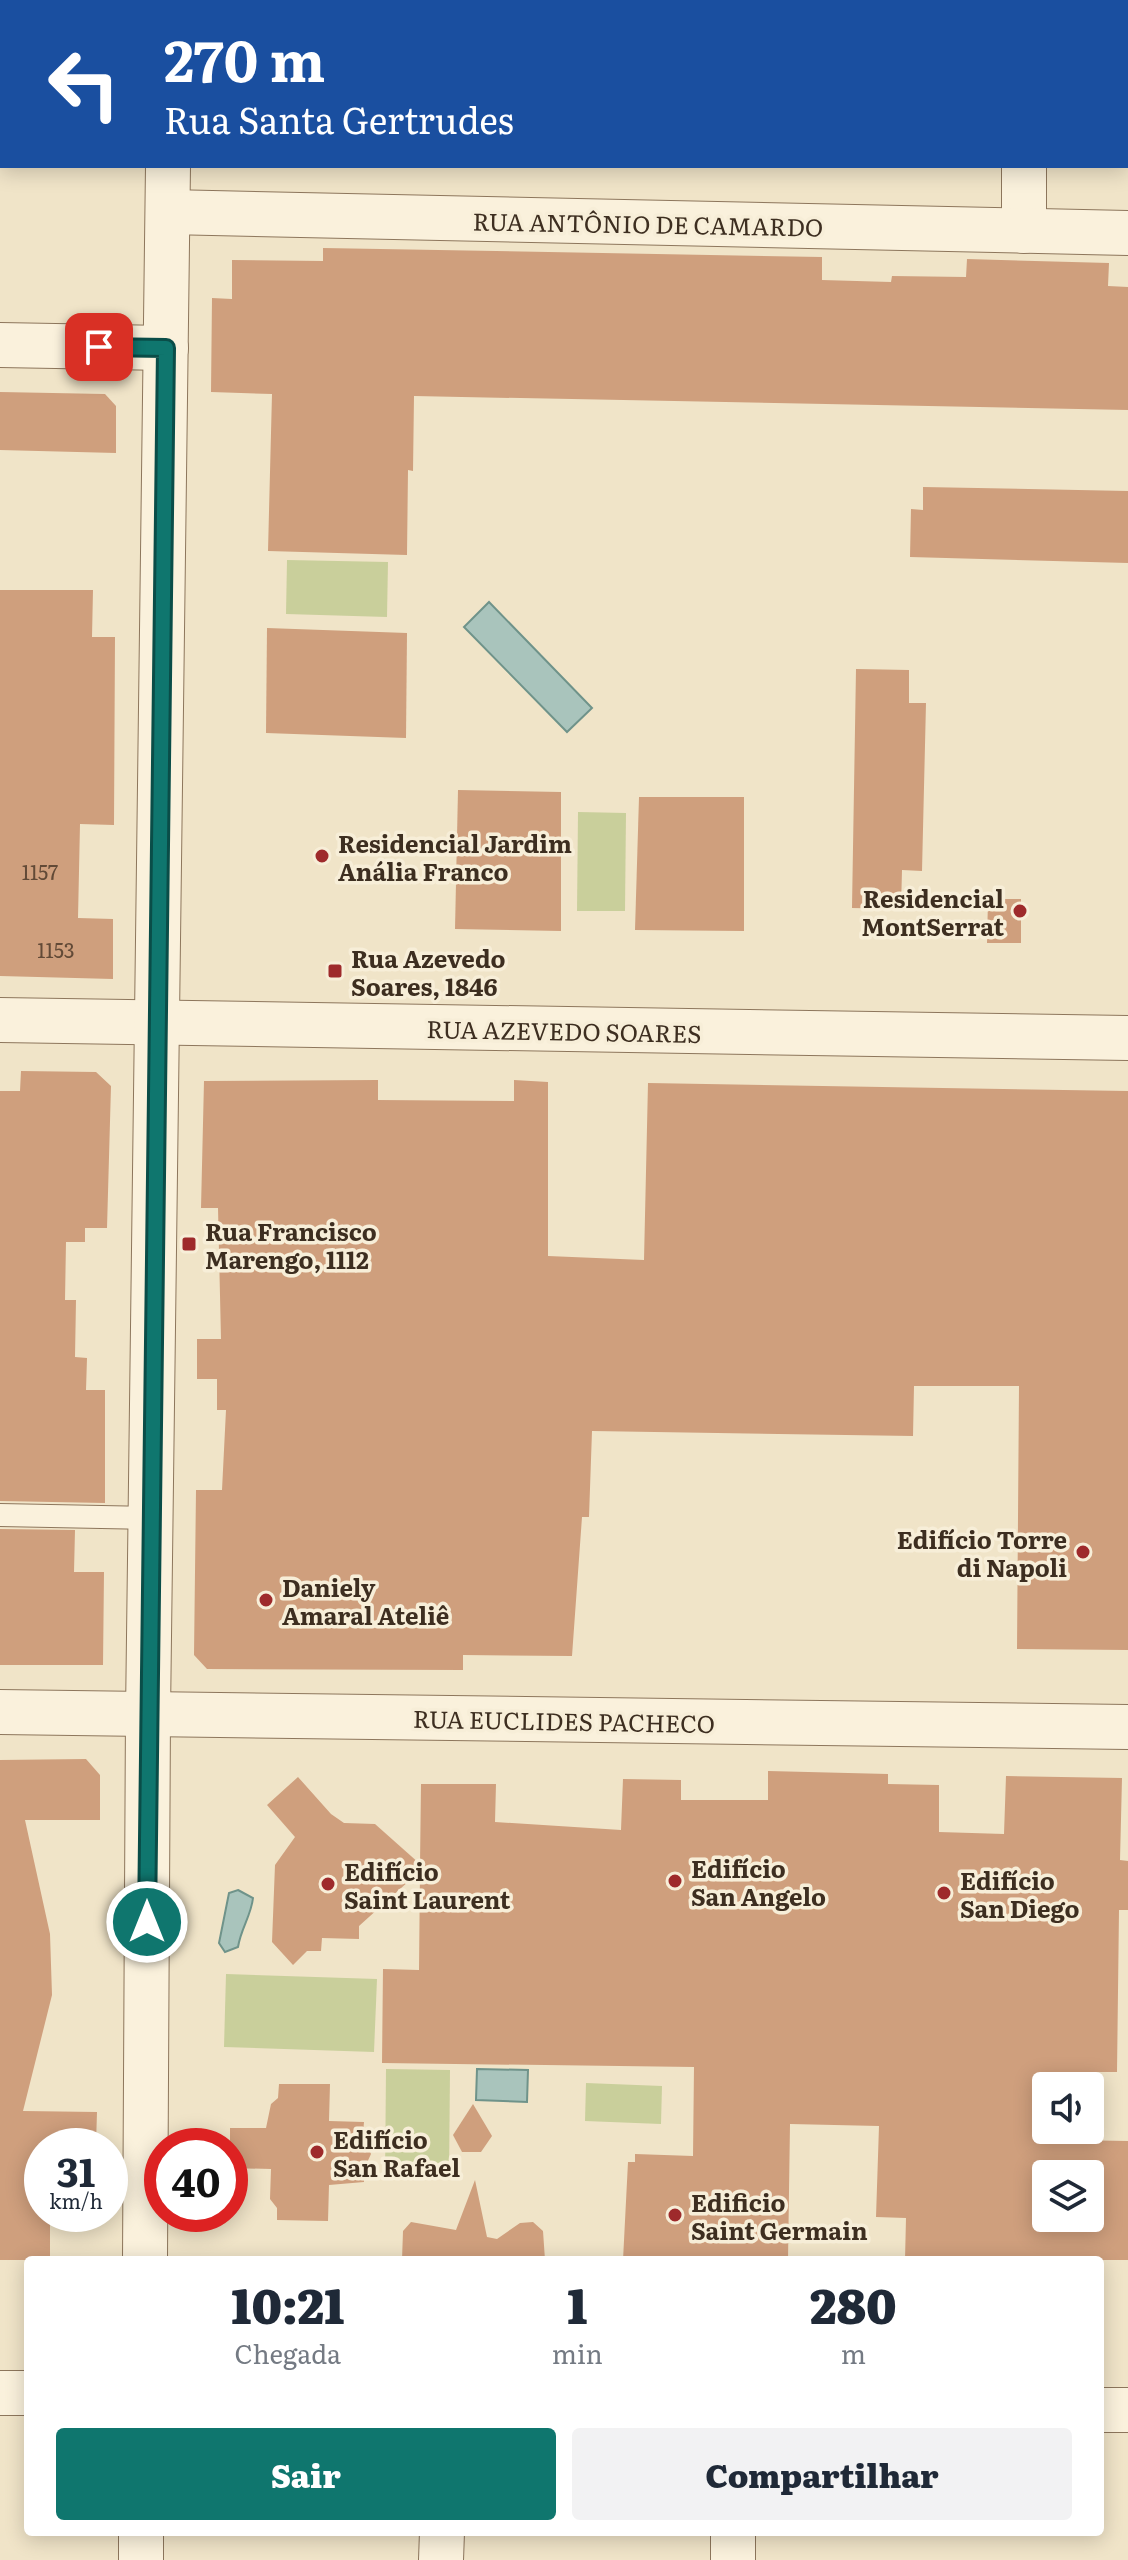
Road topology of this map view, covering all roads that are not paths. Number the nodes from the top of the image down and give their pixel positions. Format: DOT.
graph roads {
  1 [pos="168,168"];
  2 [pos="1024,168"];
  3 [pos="168,212"];
  4 [pos="1024,231"];
  5 [pos="1128,233"];
  6 [pos="0,345"];
  7 [pos="166,348"];
  8 [pos="0,1020"];
  9 [pos="157,1021"];
  10 [pos="1128,1038"];
  11 [pos="0,1515"];
  12 [pos="152,1518"];
  13 [pos="0,1712"];
  14 [pos="148,1714"];
  15 [pos="1128,1727"];
  16 [pos="145,2256"];
  17 [pos="0,2393"];
  18 [pos="24,2393"];
  19 [pos="1104,2410"];
  20 [pos="1128,2410"];
  21 [pos="141,2536"];
  22 [pos="442,2536"];
  23 [pos="733,2536"];
  24 [pos="141,2560"];
  25 [pos="441,2560"];
  26 [pos="733,2560"];
  1 -- 3 [label="street"];
  2 -- 4 [label="street"];
  3 -- 4 [label="street, RUA ANTÔNIO DE CAMARDO"];
  3 -- 7 [label="street"];
  4 -- 5 [label="street, RUA ANTÔNIO DE CAMARDO"];
  6 -- 7 [label="street"];
  7 -- 9 [label="street"];
  8 -- 9 [label="street, RUA AZEVEDO SOARES"];
  9 -- 10 [label="street, RUA AZEVEDO SOARES"];
  9 -- 12 [label="street"];
  11 -- 12 [label="lane"];
  12 -- 14 [label="street"];
  13 -- 14 [label="street, RUA EUCLIDES PACHECO"];
  14 -- 15 [label="street, RUA EUCLIDES PACHECO"];
  14 -- 16 [label="street"];
  17 -- 18 [label="street"];
  19 -- 20 [label="street"];
  21 -- 24 [label="street"];
  22 -- 25 [label="street"];
  23 -- 26 [label="street"];
}
